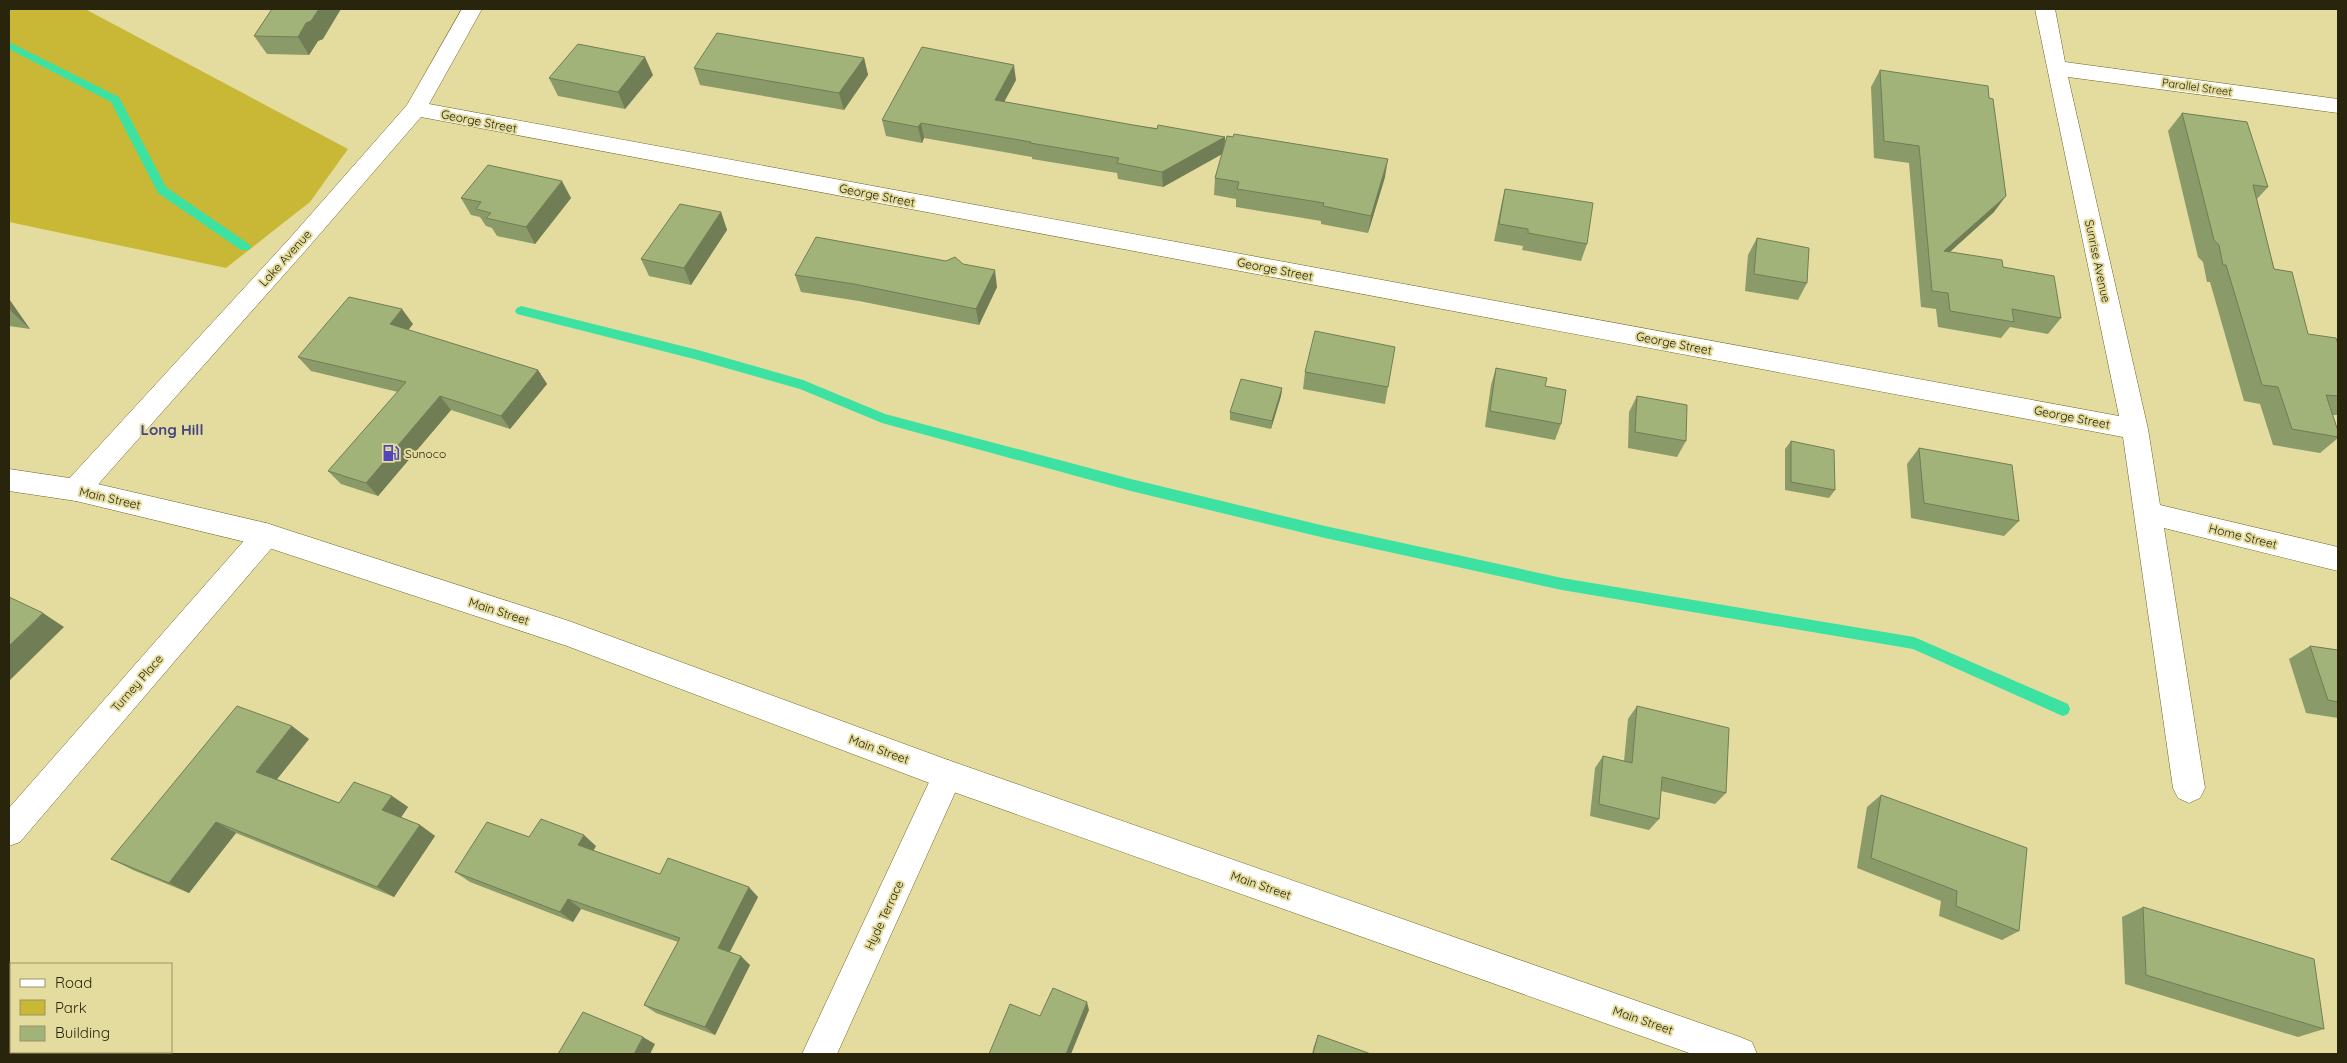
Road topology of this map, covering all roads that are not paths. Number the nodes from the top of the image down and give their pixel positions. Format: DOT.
graph roads {
  1 [pos="472,9"];
  2 [pos="2045,9"];
  3 [pos="2056,68"];
  4 [pos="2338,106"];
  5 [pos="416,110"];
  6 [pos="2135,429"];
  7 [pos="9,480"];
  8 [pos="76,490"];
  9 [pos="2147,513"];
  10 [pos="266,535"];
  11 [pos="2338,559"];
  12 [pos="948,775"];
  13 [pos="2190,788"];
  14 [pos="9,831"];
  15 [pos="819,1054"];
  16 [pos="1740,1054"];
  1 -- 5 [label="street, Lake Avenue"];
  2 -- 3 [label="street, Sunrise Avenue"];
  3 -- 4 [label="street, Parallel Street"];
  3 -- 6 [label="street, Sunrise Avenue"];
  5 -- 6 [label="street, George Street"];
  5 -- 8 [label="street, Lake Avenue"];
  6 -- 9 [label="street, Sunrise Avenue"];
  7 -- 8 [label="street, Main Street"];
  8 -- 10 [label="street, Main Street"];
  9 -- 11 [label="street, Home Street"];
  9 -- 13 [label="street, Sunrise Avenue"];
  10 -- 12 [label="street, Main Street"];
  10 -- 14 [label="street, Turney Place"];
  12 -- 15 [label="street, Hyde Terrace"];
  12 -- 16 [label="street, Main Street"];
}
